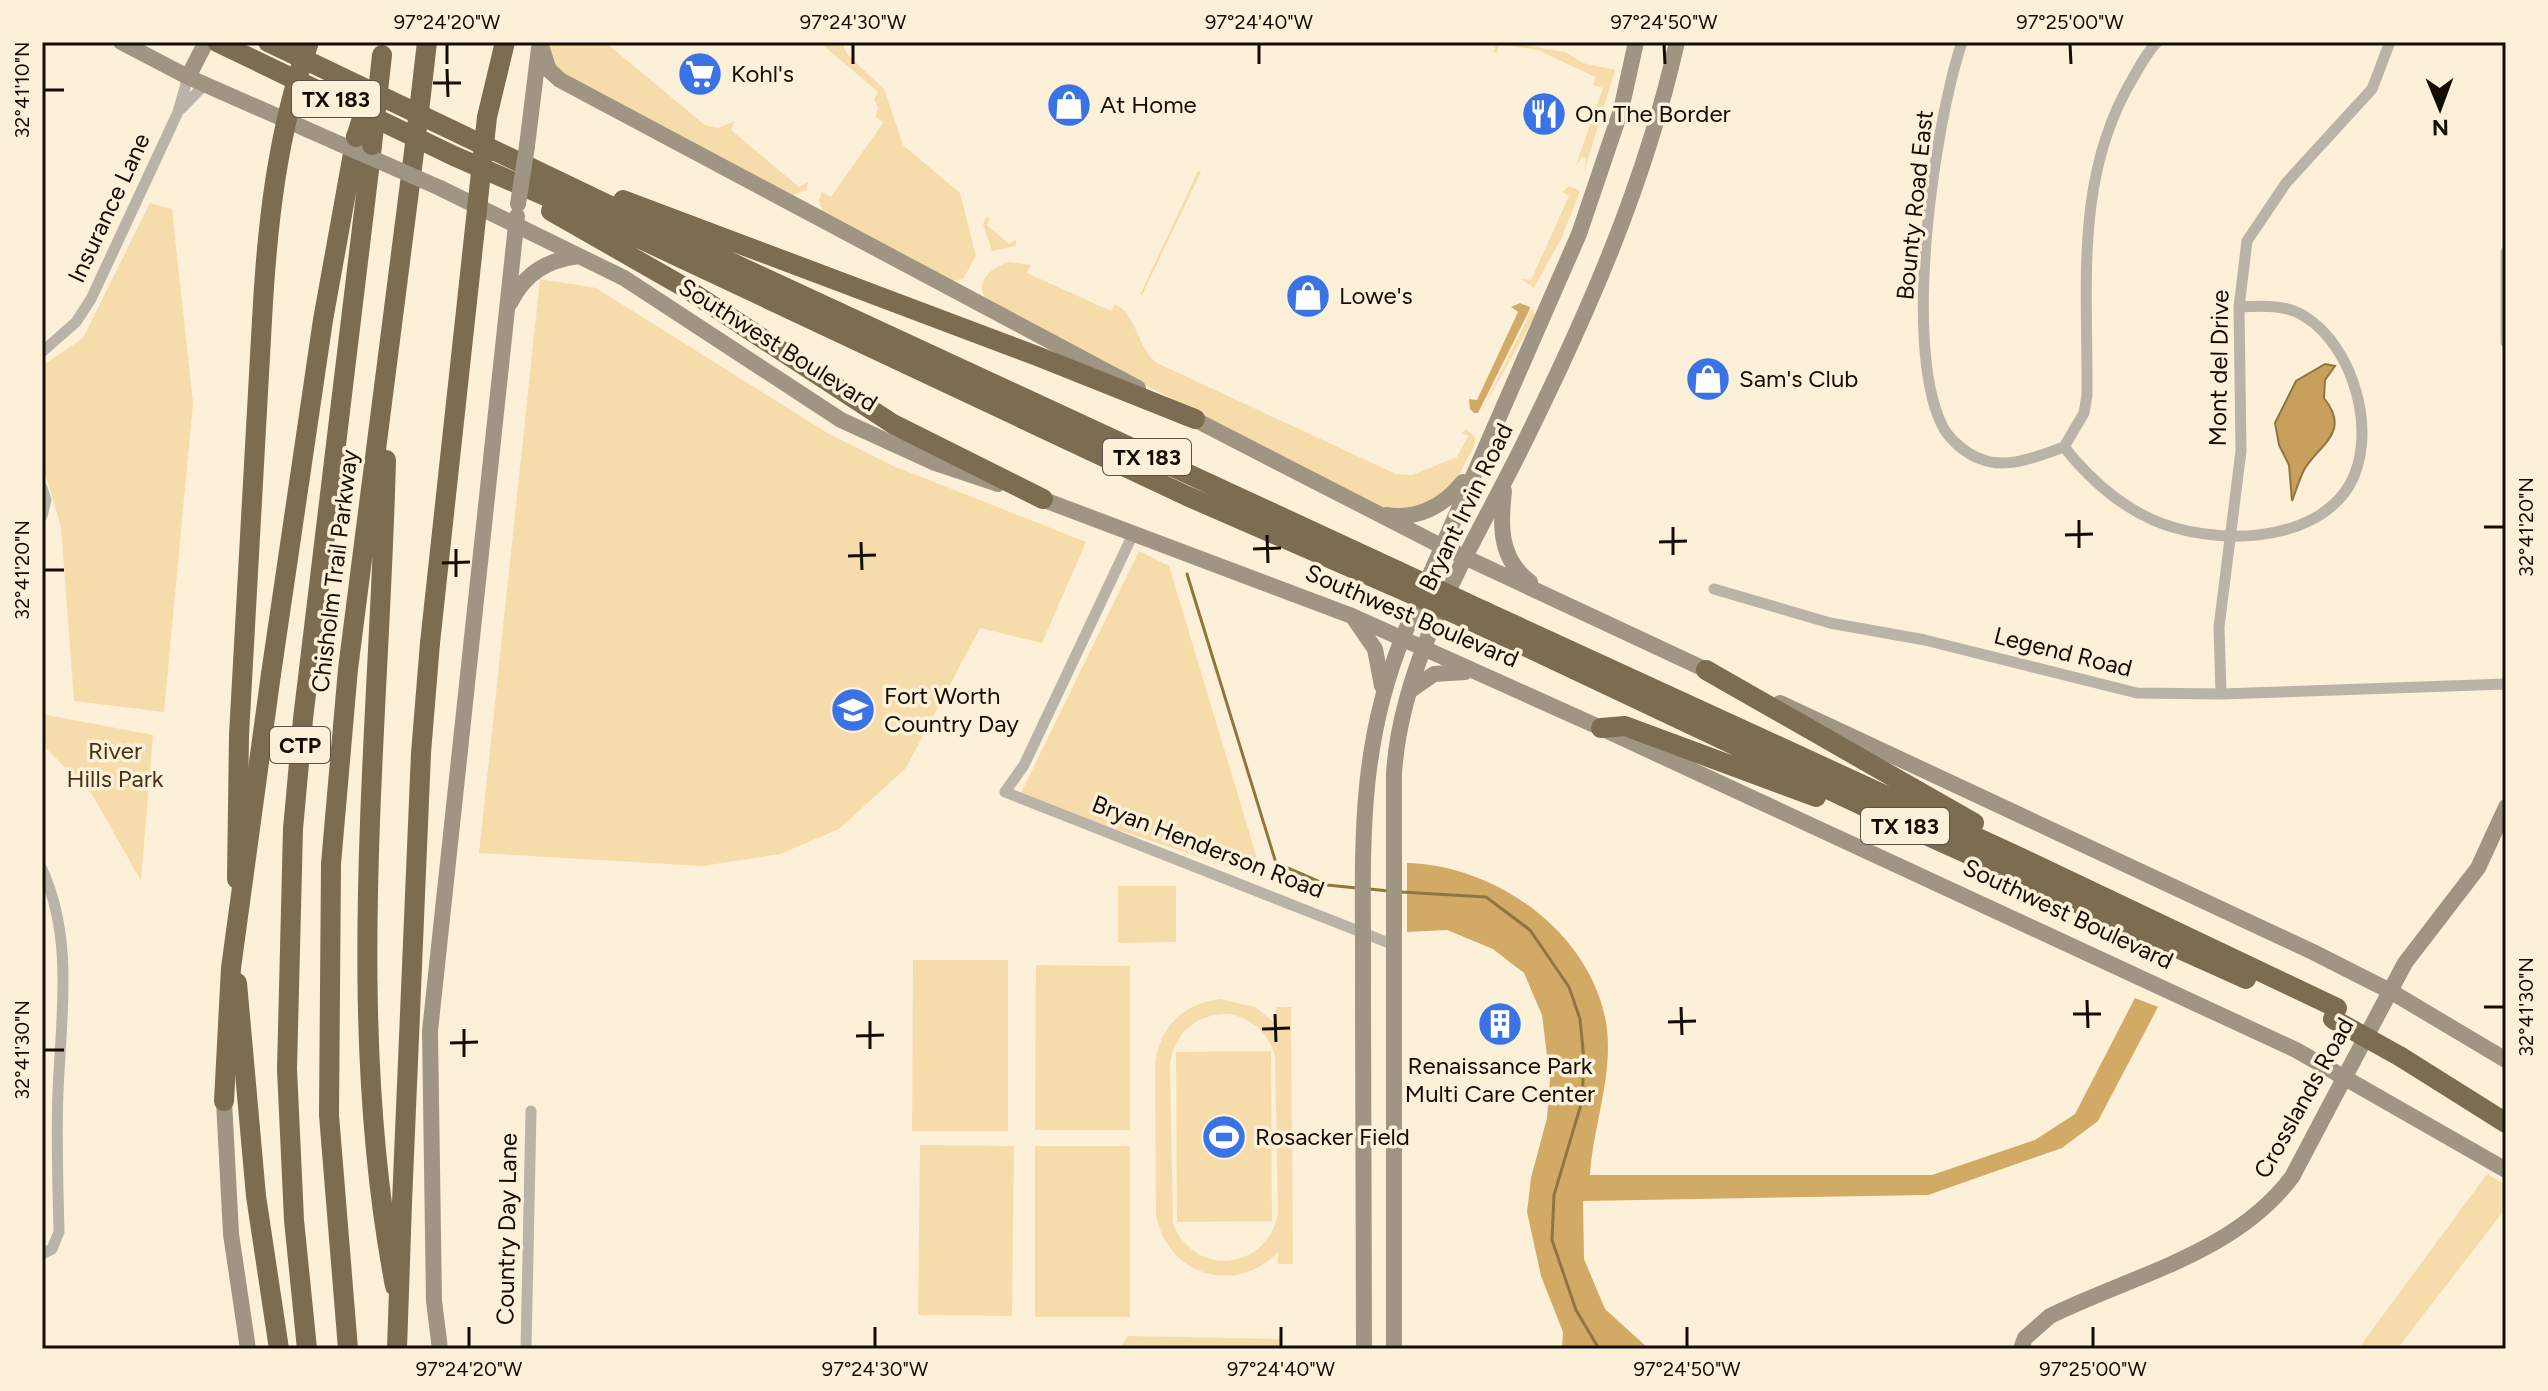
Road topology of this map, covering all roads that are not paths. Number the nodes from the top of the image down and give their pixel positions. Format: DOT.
graph roads {
  1 [pos="121,42"];
  2 [pos="217,42"];
  3 [pos="268,42"];
  4 [pos="309,42"];
  5 [pos="427,42"];
  6 [pos="505,42"];
  7 [pos="1636,42"];
  8 [pos="1677,42"];
  9 [pos="1962,42"];
  10 [pos="2157,42"];
  11 [pos="2390,42"];
  12 [pos="540,43"];
  13 [pos="382,48"];
  14 [pos="202,50"];
  15 [pos="188,77"];
  16 [pos="205,84"];
  17 [pos="178,112"];
  18 [pos="356,142"];
  19 [pos="454,156"];
  20 [pos="543,173"];
  21 [pos="515,225"];
  22 [pos="2506,252"];
  23 [pos="579,256"];
  24 [pos="2506,270"];
  25 [pos="2239,307"];
  26 [pos="506,311"];
  27 [pos="2506,342"];
  28 [pos="389,344"];
  29 [pos="42,352"];
  30 [pos="1195,419"];
  31 [pos="2064,447"];
  32 [pos="1476,464"];
  33 [pos="1506,481"];
  34 [pos="42,488"];
  35 [pos="1043,499"];
  36 [pos="1377,513"];
  37 [pos="42,516"];
  38 [pos="1134,532"];
  39 [pos="2231,536"];
  40 [pos="1443,547"];
  41 [pos="1466,558"];
  42 [pos="1394,578"];
  43 [pos="1714,589"];
  44 [pos="1550,597"];
  45 [pos="1352,616"];
  46 [pos="1482,618"];
  47 [pos="1402,639"];
  48 [pos="1425,648"];
  49 [pos="1706,670"];
  50 [pos="1482,674"];
  51 [pos="2506,684"];
  52 [pos="1383,691"];
  53 [pos="1407,694"];
  54 [pos="2221,694"];
  55 [pos="1601,728"];
  56 [pos="2505,818"];
  57 [pos="1908,827"];
  58 [pos="2015,855"];
  59 [pos="42,869"];
  60 [pos="45,882"];
  61 [pos="1363,933"];
  62 [pos="1394,945"];
  63 [pos="2390,991"];
  64 [pos="2335,1014"];
  65 [pos="2403,1050"];
  66 [pos="2506,1060"];
  67 [pos="2347,1076"];
  68 [pos="224,1101"];
  69 [pos="2506,1108"];
  70 [pos="531,1111"];
  71 [pos="2506,1123"];
  72 [pos="1364,1126"];
  73 [pos="1394,1126"];
  74 [pos="2506,1170"];
  75 [pos="42,1254"];
  76 [pos="248,1349"];
  77 [pos="279,1349"];
  78 [pos="307,1349"];
  79 [pos="348,1349"];
  80 [pos="397,1349"];
  81 [pos="407,1349"];
  82 [pos="440,1349"];
  83 [pos="526,1349"];
  84 [pos="1364,1349"];
  85 [pos="1394,1349"];
  86 [pos="2021,1349"];
  1 -- 15 [label="main road, Southwest Boulevard"];
  2 -- 19 [label="highway, Southwest Boulevard / TX 183"];
  3 -- 20 [label="highway, Southwest Boulevard / TX 183"];
  4 -- 77 [label="highway, bridge"];
  5 -- 28 [label="highway, Chisholm Trail Parkway / CTP, bridge"];
  6 -- 80 [label="highway, bridge"];
  7 -- 32 [label="main road, Bryant Irvin Road"];
  8 -- 33 [label="main road, Bryant Irvin Road"];
  9 -- 31 [label="street, Bounty Road East"];
  10 -- 31 [label="street"];
  11 -- 25 [label="street, Mont del Drive"];
  12 -- 21 [label="main road, bridge"];
  12 -- 30 [label="main road"];
  13 -- 18 [label="highway, Chisholm Trail Parkway / CTP, bridge"];
  14 -- 15 [label="main road"];
  15 -- 16 [label="main road, Southwest Boulevard"];
  15 -- 17 [label="street, Insurance Lane"];
  16 -- 17 [label="street, Insurance Lane"];
  16 -- 18 [label="main road, Southwest Boulevard"];
  17 -- 29 [label="street, Insurance Lane"];
  18 -- 21 [label="main road, Southwest Boulevard, bridge"];
  18 -- 68 [label="highway, bridge"];
  18 -- 78 [label="highway, Chisholm Trail Parkway / CTP"];
  19 -- 35 [label="highway"];
  19 -- 42 [label="highway, Southwest Boulevard / TX 183"];
  20 -- 30 [label="highway"];
  20 -- 42 [label="highway, Southwest Boulevard / TX 183"];
  21 -- 23 [label="main road, Southwest Boulevard"];
  21 -- 26 [label="main road"];
  22 -- 24 [label="street"];
  23 -- 26 [label="main road"];
  23 -- 35 [label="main road, Southwest Boulevard"];
  24 -- 27 [label="street"];
  25 -- 39 [label="street, Mont del Drive"];
  25 -- 39 [label="street"];
  26 -- 82 [label="main road"];
  28 -- 79 [label="highway, Chisholm Trail Parkway / CTP"];
  28 -- 81 [label="highway"];
  30 -- 36 [label="main road"];
  31 -- 39 [label="street"];
  32 -- 36 [label="main road"];
  32 -- 40 [label="main road, Bryant Irvin Road"];
  33 -- 41 [label="main road, Bryant Irvin Road"];
  33 -- 44 [label="main road"];
  34 -- 37 [label="street"];
  35 -- 38 [label="main road, Southwest Boulevard"];
  36 -- 40 [label="main road"];
  38 -- 45 [label="main road, Southwest Boulevard"];
  38 -- 61 [label="street, Bryan Henderson Road"];
  39 -- 54 [label="street, Mont del Drive"];
  40 -- 41 [label="main road"];
  40 -- 47 [label="main road, Bryant Irvin Road"];
  41 -- 44 [label="main road"];
  41 -- 48 [label="main road, Bryant Irvin Road"];
  42 -- 46 [label="highway, Southwest Boulevard / TX 183, bridge"];
  43 -- 54 [label="street, Legend Road"];
  44 -- 49 [label="main road"];
  45 -- 47 [label="main road, Southwest Boulevard"];
  45 -- 52 [label="main road"];
  46 -- 57 [label="highway, Southwest Boulevard / TX 183"];
  46 -- 58 [label="highway, Southwest Boulevard / TX 183"];
  47 -- 48 [label="main road, Southwest Boulevard"];
  47 -- 52 [label="main road, Bryant Irvin Road"];
  48 -- 50 [label="main road, Southwest Boulevard"];
  48 -- 53 [label="main road, Bryant Irvin Road"];
  49 -- 58 [label="highway"];
  49 -- 63 [label="main road"];
  50 -- 53 [label="main road"];
  50 -- 55 [label="main road, Southwest Boulevard"];
  51 -- 54 [label="street, Legend Road"];
  52 -- 61 [label="main road, Bryant Irvin Road"];
  53 -- 62 [label="main road, Bryant Irvin Road"];
  55 -- 57 [label="highway"];
  55 -- 67 [label="main road, Southwest Boulevard"];
  56 -- 63 [label="main road, Crosslands Road"];
  57 -- 64 [label="highway, Southwest Boulevard / TX 183"];
  58 -- 64 [label="highway, Southwest Boulevard / TX 183"];
  59 -- 60 [label="street"];
  60 -- 75 [label="street"];
  61 -- 62 [label="street, Bryan Henderson Road"];
  61 -- 72 [label="main road, Bryant Irvin Road"];
  62 -- 73 [label="main road, Bryant Irvin Road"];
  63 -- 66 [label="main road"];
  63 -- 67 [label="main road, Crosslands Road"];
  64 -- 65 [label="highway, Southwest Boulevard / TX 183, bridge"];
  65 -- 69 [label="highway, Southwest Boulevard / TX 183"];
  65 -- 71 [label="highway, Southwest Boulevard / TX 183"];
  67 -- 74 [label="main road, Southwest Boulevard"];
  67 -- 86 [label="main road, Crosslands Road"];
  68 -- 76 [label="main road"];
  70 -- 83 [label="street, Country Day Lane"];
  72 -- 73 [label="main road"];
  72 -- 84 [label="main road, Bryant Irvin Road"];
  73 -- 85 [label="main road, Bryant Irvin Road"];
}
